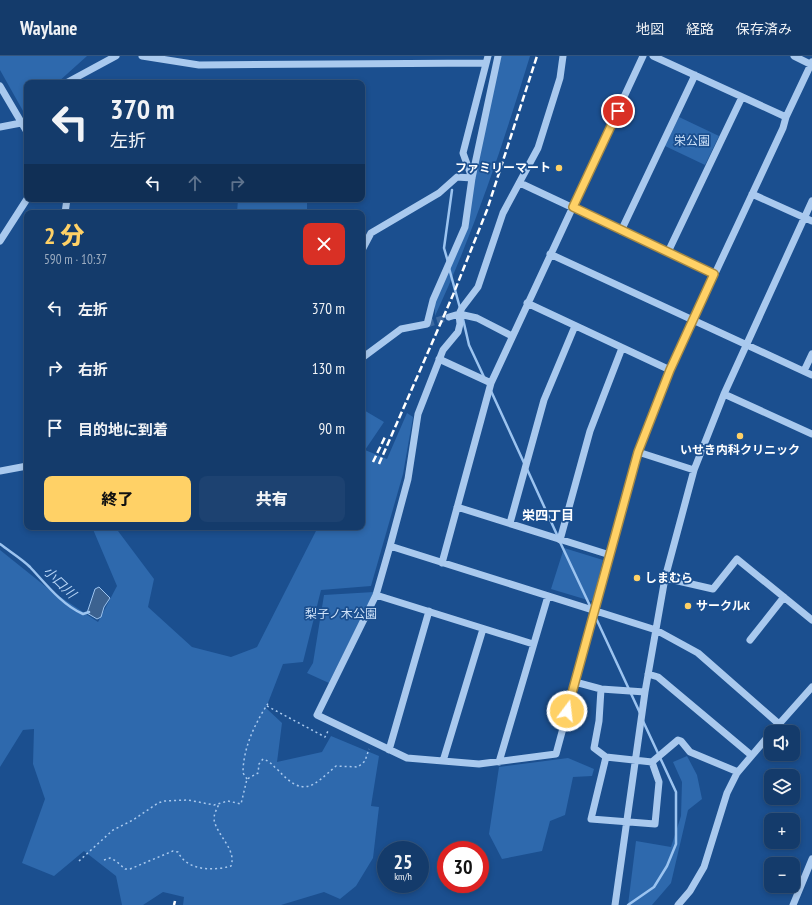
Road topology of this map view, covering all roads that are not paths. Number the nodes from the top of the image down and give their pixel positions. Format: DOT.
graph roads {
  1 [pos="116,56"];
  2 [pos="142,56"];
  3 [pos="498,56"];
  4 [pos="563,56"];
  5 [pos="643,56"];
  6 [pos="653,56"];
  7 [pos="794,56"];
  8 [pos="487,60"];
  9 [pos="812,64"];
  10 [pos="695,76"];
  11 [pos="72,80"];
  12 [pos="0,86"];
  13 [pos="742,97"];
  14 [pos="786,118"];
  15 [pos="22,123"];
  16 [pos="0,127"];
  17 [pos="24,127"];
  18 [pos="472,178"];
  19 [pos="520,183"];
  20 [pos="752,194"];
  21 [pos="812,201"];
  22 [pos="25,202"];
  23 [pos="573,207"];
  24 [pos="805,218"];
  25 [pos="812,221"];
  26 [pos="621,231"];
  27 [pos="0,241"];
  28 [pos="365,244"];
  29 [pos="668,252"];
  30 [pos="550,254"];
  31 [pos="714,274"];
  32 [pos="528,303"];
  33 [pos="459,314"];
  34 [pos="449,317"];
  35 [pos="694,320"];
  36 [pos="575,326"];
  37 [pos="512,336"];
  38 [pos="746,346"];
  39 [pos="622,348"];
  40 [pos="812,354"];
  41 [pos="365,356"];
  42 [pos="439,359"];
  43 [pos="670,370"];
  44 [pos="804,371"];
  45 [pos="812,375"];
  46 [pos="490,383"];
  47 [pos="724,394"];
  48 [pos="812,434"];
  49 [pos="638,452"];
  50 [pos="24,467"];
  51 [pos="694,470"];
  52 [pos="0,471"];
  53 [pos="457,507"];
  54 [pos="510,524"];
  55 [pos="560,540"];
  56 [pos="390,546"];
  57 [pos="610,555"];
  58 [pos="442,563"];
  59 [pos="665,578"];
  60 [pos="376,595"];
  61 [pos="548,596"];
  62 [pos="784,597"];
  63 [pos="429,611"];
  64 [pos="595,611"];
  65 [pos="812,620"];
  66 [pos="483,629"];
  67 [pos="656,630"];
  68 [pos="750,640"];
  69 [pos="533,644"];
  70 [pos="648,674"];
  71 [pos="575,682"];
  72 [pos="812,687"];
  73 [pos="601,689"];
  74 [pos="645,692"];
  75 [pos="779,724"];
  76 [pos="764,740"];
  77 [pos="389,750"];
  78 [pos="751,755"];
  79 [pos="606,757"];
  80 [pos="636,759"];
  81 [pos="443,762"];
  82 [pos="499,762"];
  83 [pos="652,762"];
  84 [pos="738,772"];
  85 [pos="627,823"];
  86 [pos="812,860"];
  87 [pos="615,905"];
  88 [pos="678,905"];
  89 [pos="794,905"];
  1 -- 11 [label="street"];
  2 -- 8 [label="street"];
  3 -- 18 [label="street"];
  4 -- 19 [label="street"];
  5 -- 23 [label="street"];
  6 -- 10 [label="street"];
  7 -- 9 [label="street"];
  8 -- 18 [label="street"];
  9 -- 14 [label="street"];
  10 -- 13 [label="street"];
  10 -- 26 [label="street"];
  12 -- 15 [label="street"];
  13 -- 14 [label="street"];
  13 -- 29 [label="street"];
  14 -- 20 [label="street"];
  15 -- 16 [label="street"];
  15 -- 17 [label="street"];
  18 -- 28 [label="street"];
  18 -- 41 [label="street"];
  19 -- 23 [label="street"];
  19 -- 33 [label="street"];
  20 -- 24 [label="street"];
  20 -- 31 [label="street"];
  21 -- 24 [label="street"];
  22 -- 27 [label="street"];
  23 -- 26 [label="street"];
  23 -- 30 [label="street"];
  24 -- 25 [label="street"];
  24 -- 38 [label="street"];
  26 -- 29 [label="street"];
  29 -- 31 [label="street"];
  30 -- 32 [label="street"];
  30 -- 35 [label="street"];
  31 -- 35 [label="street"];
  32 -- 36 [label="street"];
  32 -- 37 [label="street"];
  33 -- 34 [label="street"];
  33 -- 37 [label="street"];
  33 -- 42 [label="street"];
  35 -- 38 [label="street"];
  35 -- 43 [label="street"];
  36 -- 39 [label="street"];
  36 -- 54 [label="street"];
  37 -- 46 [label="street"];
  38 -- 44 [label="street"];
  38 -- 47 [label="street"];
  39 -- 43 [label="street"];
  39 -- 55 [label="street"];
  40 -- 44 [label="street"];
  42 -- 46 [label="street"];
  42 -- 56 [label="street"];
  43 -- 49 [label="street"];
  44 -- 45 [label="street"];
  46 -- 53 [label="street"];
  47 -- 48 [label="street"];
  47 -- 51 [label="street"];
  49 -- 51 [label="street"];
  49 -- 57 [label="street"];
  50 -- 52 [label="street"];
  51 -- 59 [label="street"];
  53 -- 54 [label="street"];
  53 -- 58 [label="street"];
  54 -- 55 [label="street"];
  55 -- 57 [label="street"];
  56 -- 58 [label="street"];
  56 -- 60 [label="street"];
  57 -- 64 [label="street"];
  58 -- 61 [label="street"];
  59 -- 62 [label="street"];
  59 -- 67 [label="street"];
  60 -- 63 [label="street"];
  60 -- 77 [label="street"];
  61 -- 64 [label="street"];
  61 -- 69 [label="street"];
  62 -- 65 [label="street"];
  62 -- 68 [label="street"];
  63 -- 66 [label="street"];
  63 -- 77 [label="street"];
  64 -- 67 [label="street"];
  64 -- 71 [label="street"];
  66 -- 69 [label="street"];
  66 -- 81 [label="street"];
  67 -- 70 [label="street"];
  67 -- 75 [label="street"];
  69 -- 82 [label="street"];
  70 -- 74 [label="street"];
  70 -- 78 [label="street"];
  71 -- 73 [label="street"];
  71 -- 82 [label="street"];
  72 -- 75 [label="street"];
  73 -- 74 [label="street"];
  73 -- 79 [label="street"];
  74 -- 80 [label="street"];
  76 -- 78 [label="street"];
  77 -- 81 [label="street"];
  78 -- 84 [label="street"];
  79 -- 80 [label="street"];
  79 -- 85 [label="street"];
  80 -- 83 [label="street"];
  80 -- 85 [label="street"];
  81 -- 82 [label="street"];
  83 -- 84 [label="street"];
  83 -- 85 [label="street"];
  84 -- 88 [label="street"];
  85 -- 87 [label="street"];
  86 -- 89 [label="street"];
}
